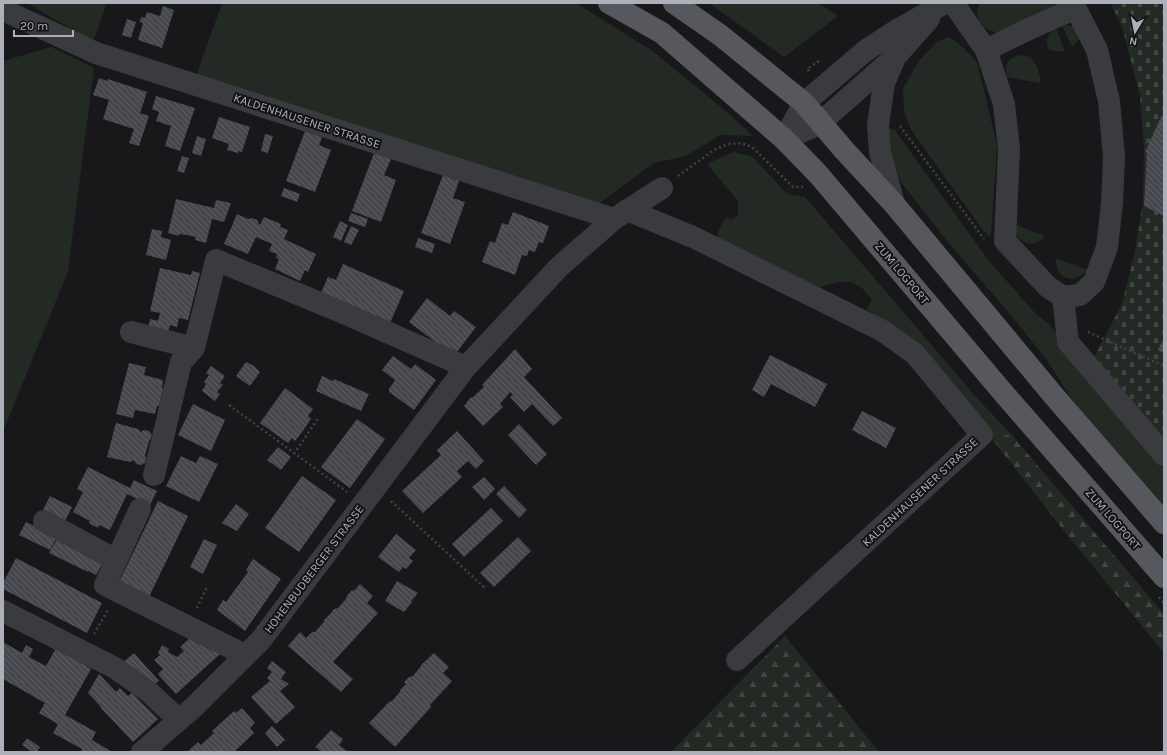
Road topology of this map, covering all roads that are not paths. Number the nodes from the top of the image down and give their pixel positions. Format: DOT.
graph roads {
  1 [pos="609,3"];
  2 [pos="674,3"];
  3 [pos="946,4"];
  4 [pos="1075,6"];
  5 [pos="4,10"];
  6 [pos="986,50"];
  7 [pos="897,55"];
  8 [pos="804,103"];
  9 [pos="820,123"];
  10 [pos="784,139"];
  11 [pos="662,188"];
  12 [pos="894,204"];
  13 [pos="620,215"];
  14 [pos="1063,297"];
  15 [pos="131,332"];
  16 [pos="194,348"];
  17 [pos="466,367"];
  18 [pos="1164,455"];
  19 [pos="154,475"];
  20 [pos="140,509"];
  21 [pos="44,521"];
  22 [pos="1164,523"];
  23 [pos="116,560"];
  24 [pos="1164,577"];
  25 [pos="3,611"];
  26 [pos="246,655"];
  27 [pos="737,660"];
  28 [pos="179,720"];
  29 [pos="142,752"];
  1 -- 10 [label="main road, ZUM LOGPORT"];
  2 -- 8 [label="main road"];
  3 -- 6 [label="street"];
  3 -- 7 [label="street"];
  3 -- 8 [label="street"];
  4 -- 6 [label="street"];
  4 -- 14 [label="street"];
  5 -- 13 [label="street, KALDENHAUSENER STRASSE"];
  6 -- 14 [label="street"];
  7 -- 9 [label="street"];
  7 -- 12 [label="street"];
  8 -- 9 [label="main road"];
  8 -- 10 [label="street"];
  9 -- 10 [label="street"];
  9 -- 12 [label="main road"];
  10 -- 24 [label="main road, ZUM LOGPORT"];
  11 -- 13 [label="street, HOHENBUDBERGER STRASSE"];
  12 -- 22 [label="main road"];
  13 -- 17 [label="street, HOHENBUDBERGER STRASSE"];
  13 -- 27 [label="street, KALDENHAUSENER STRASSE"];
  14 -- 18 [label="street"];
  15 -- 16 [label="street"];
  16 -- 17 [label="street"];
  16 -- 19 [label="street"];
  17 -- 26 [label="street, HOHENBUDBERGER STRASSE"];
  20 -- 23 [label="street"];
  21 -- 23 [label="street"];
  23 -- 26 [label="street"];
  25 -- 28 [label="street"];
  26 -- 28 [label="street, HOHENBUDBERGER STRASSE"];
  28 -- 29 [label="street, HOHENBUDBERGER STRASSE"];
}
